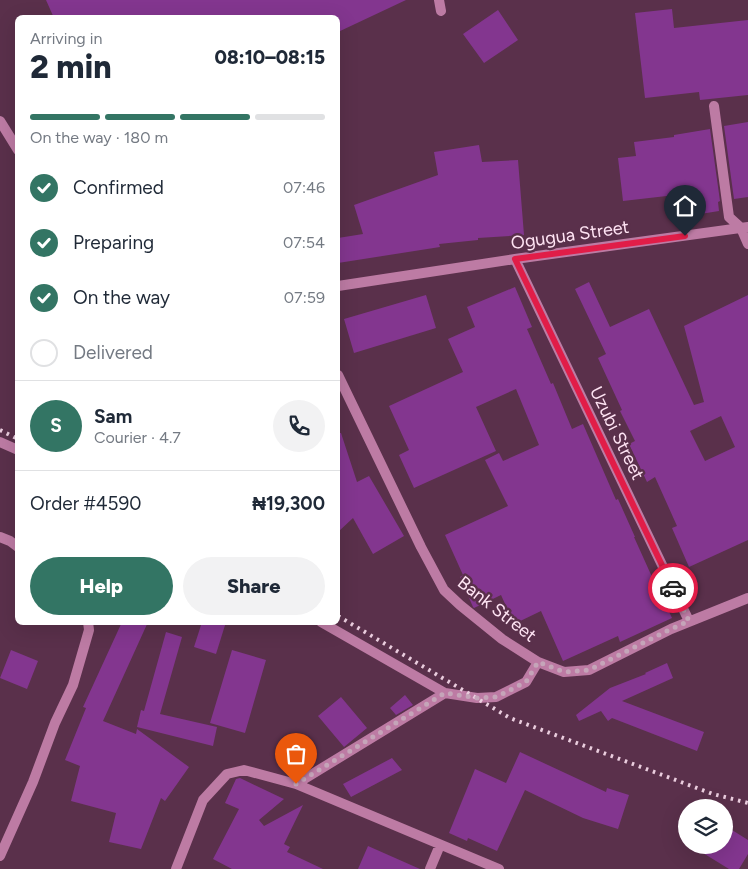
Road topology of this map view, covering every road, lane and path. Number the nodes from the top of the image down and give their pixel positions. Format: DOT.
graph roads {
  1 [pos="714,106"];
  2 [pos="0,121"];
  3 [pos="15,145"];
  4 [pos="744,228"];
  5 [pos="748,244"];
  6 [pos="515,259"];
  7 [pos="340,286"];
  8 [pos="340,379"];
  9 [pos="0,442"];
  10 [pos="15,449"];
  11 [pos="0,537"];
  12 [pos="15,545"];
  13 [pos="748,598"];
  14 [pos="689,621"];
  15 [pos="88,625"];
  16 [pos="326,625"];
  17 [pos="538,662"];
  18 [pos="445,693"];
  19 [pos="296,784"];
  20 [pos="440,845"];
  21 [pos="0,856"];
  22 [pos="176,869"];
  23 [pos="430,869"];
  24 [pos="499,869"];
  1 -- 4 [label="street"];
  2 -- 3 [label="street"];
  4 -- 5 [label="street"];
  4 -- 6 [label="street, Ogugua Street"];
  6 -- 7 [label="street, Ogugua Street"];
  6 -- 14 [label="street, Uzubi Street"];
  8 -- 17 [label="street, Bank Street"];
  9 -- 10 [label="street"];
  11 -- 12 [label="street"];
  13 -- 14 [label="street, Bank Street"];
  14 -- 17 [label="street, Bank Street"];
  15 -- 21 [label="street"];
  16 -- 18 [label="street"];
  17 -- 18 [label="street"];
  18 -- 19 [label="street"];
  19 -- 20 [label="street"];
  19 -- 22 [label="street"];
  20 -- 23 [label="street"];
  20 -- 24 [label="street"];
}
